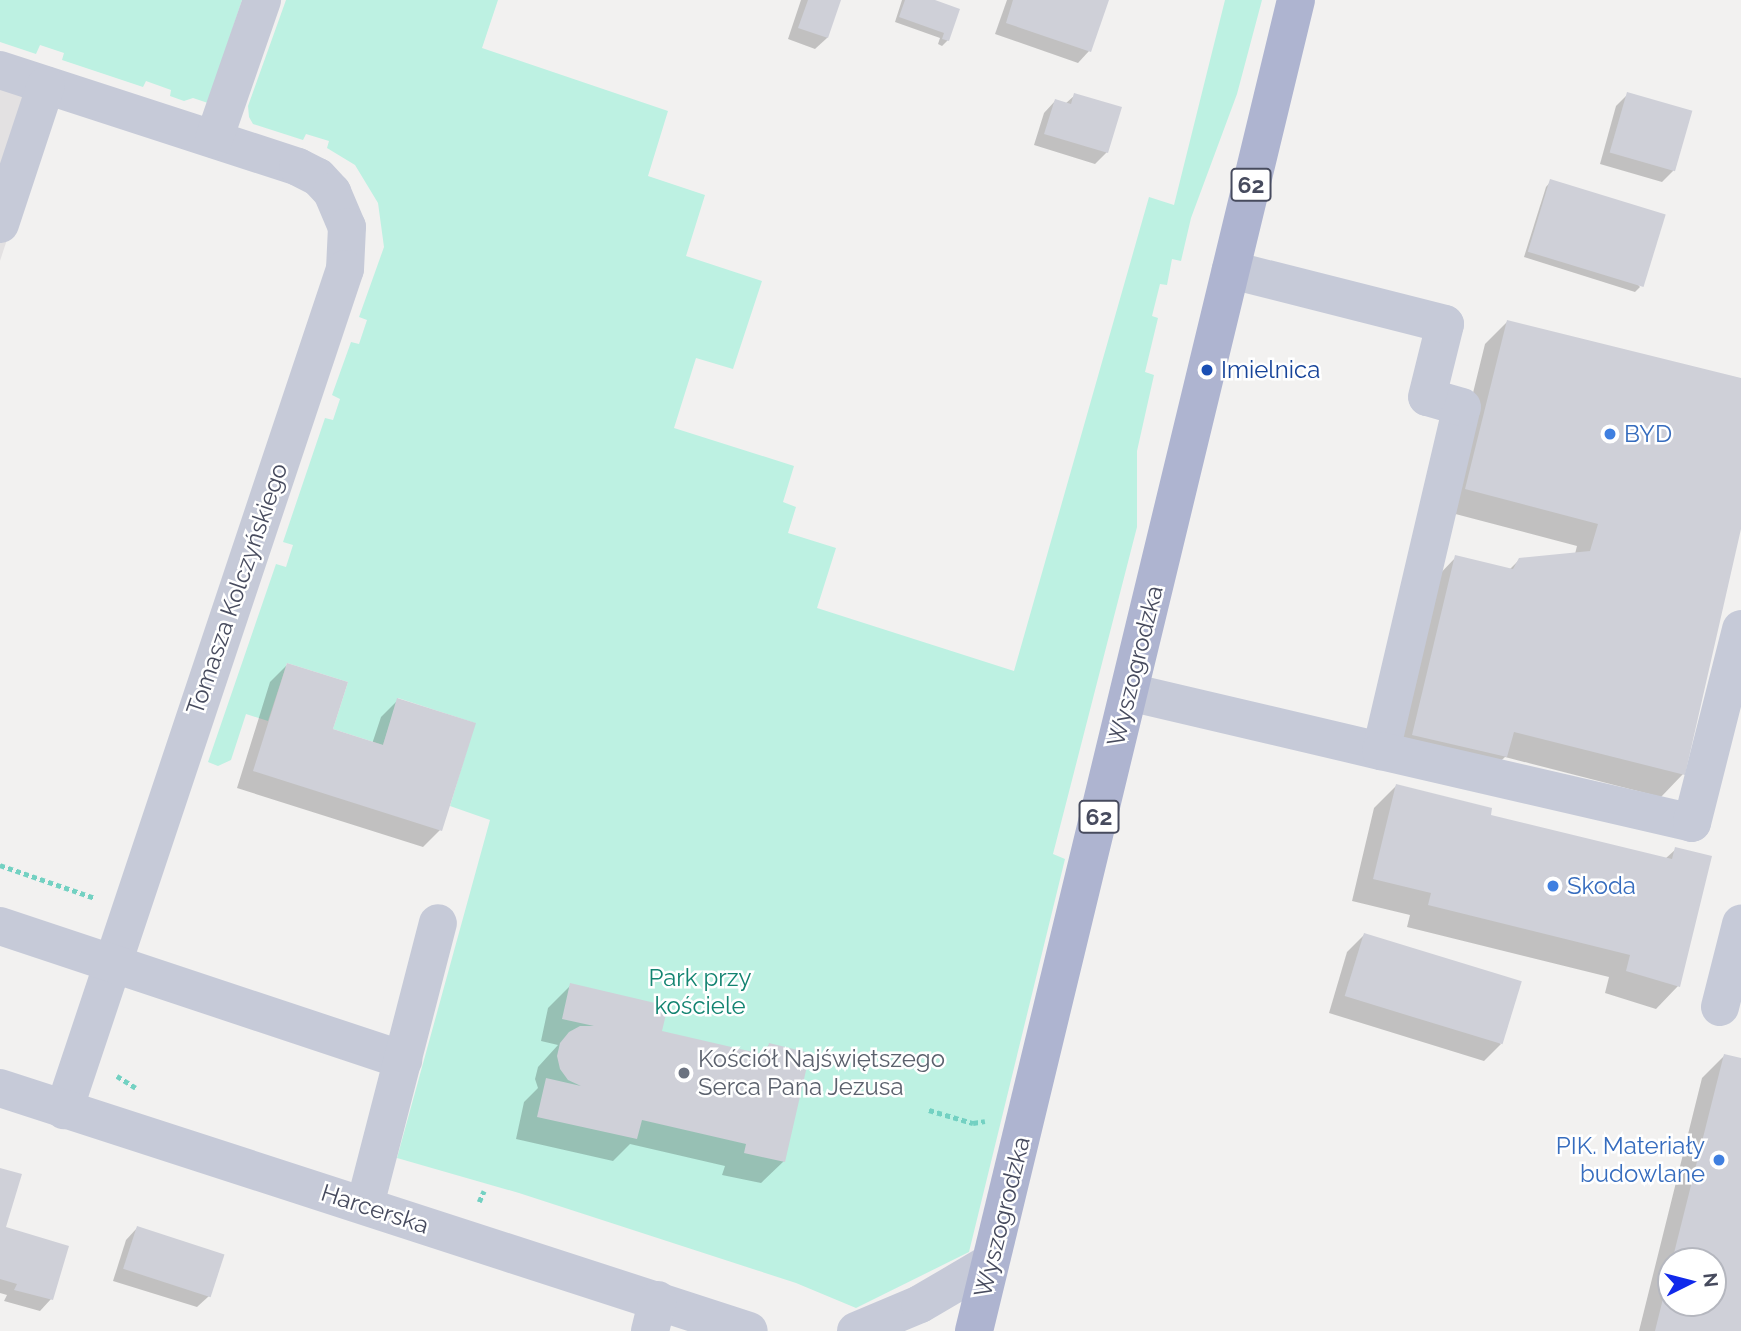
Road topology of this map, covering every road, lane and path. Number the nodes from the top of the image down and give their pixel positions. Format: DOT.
graph roads {
  1 [pos="262,0"];
  2 [pos="1296,0"];
  3 [pos="0,70"];
  4 [pos="46,85"];
  5 [pos="214,139"];
  6 [pos="0,223"];
  7 [pos="1231,270"];
  8 [pos="1741,629"];
  9 [pos="1129,692"];
  10 [pos="1381,751"];
  11 [pos="0,865"];
  12 [pos="106,902"];
  13 [pos="438,923"];
  14 [pos="1741,924"];
  15 [pos="0,926"];
  16 [pos="112,963"];
  17 [pos="1720,1007"];
  18 [pos="403,1059"];
  19 [pos="0,1088"];
  20 [pos="64,1110"];
  21 [pos="929,1110"];
  22 [pos="987,1121"];
  23 [pos="365,1205"];
  24 [pos="990,1263"];
  25 [pos="654,1316"];
  26 [pos="749,1331"];
  27 [pos="856,1331"];
  28 [pos="974,1331"];
  1 -- 5 [label="street"];
  2 -- 7 [label="main road, Wyszogrodzka / 62"];
  3 -- 4 [label="street, Tomasza Kolczyńskiego"];
  4 -- 5 [label="street, Tomasza Kolczyńskiego"];
  4 -- 6 [label="street"];
  5 -- 16 [label="street, Tomasza Kolczyńskiego"];
  7 -- 9 [label="main road, Wyszogrodzka / 62"];
  7 -- 10 [label="street"];
  8 -- 10 [label="street"];
  9 -- 10 [label="street"];
  9 -- 24 [label="main road, Wyszogrodzka / 62"];
  11 -- 12 [label="path"];
  13 -- 18 [label="street"];
  14 -- 17 [label="street"];
  15 -- 16 [label="street"];
  16 -- 18 [label="street"];
  16 -- 20 [label="street, Tomasza Kolczyńskiego"];
  18 -- 23 [label="street"];
  19 -- 20 [label="street, Harcerska"];
  20 -- 23 [label="street, Harcerska"];
  21 -- 22 [label="path"];
  23 -- 25 [label="street, Harcerska"];
  24 -- 27 [label="street"];
  24 -- 28 [label="main road, Wyszogrodzka / 62"];
  25 -- 26 [label="street, Harcerska"];
}
